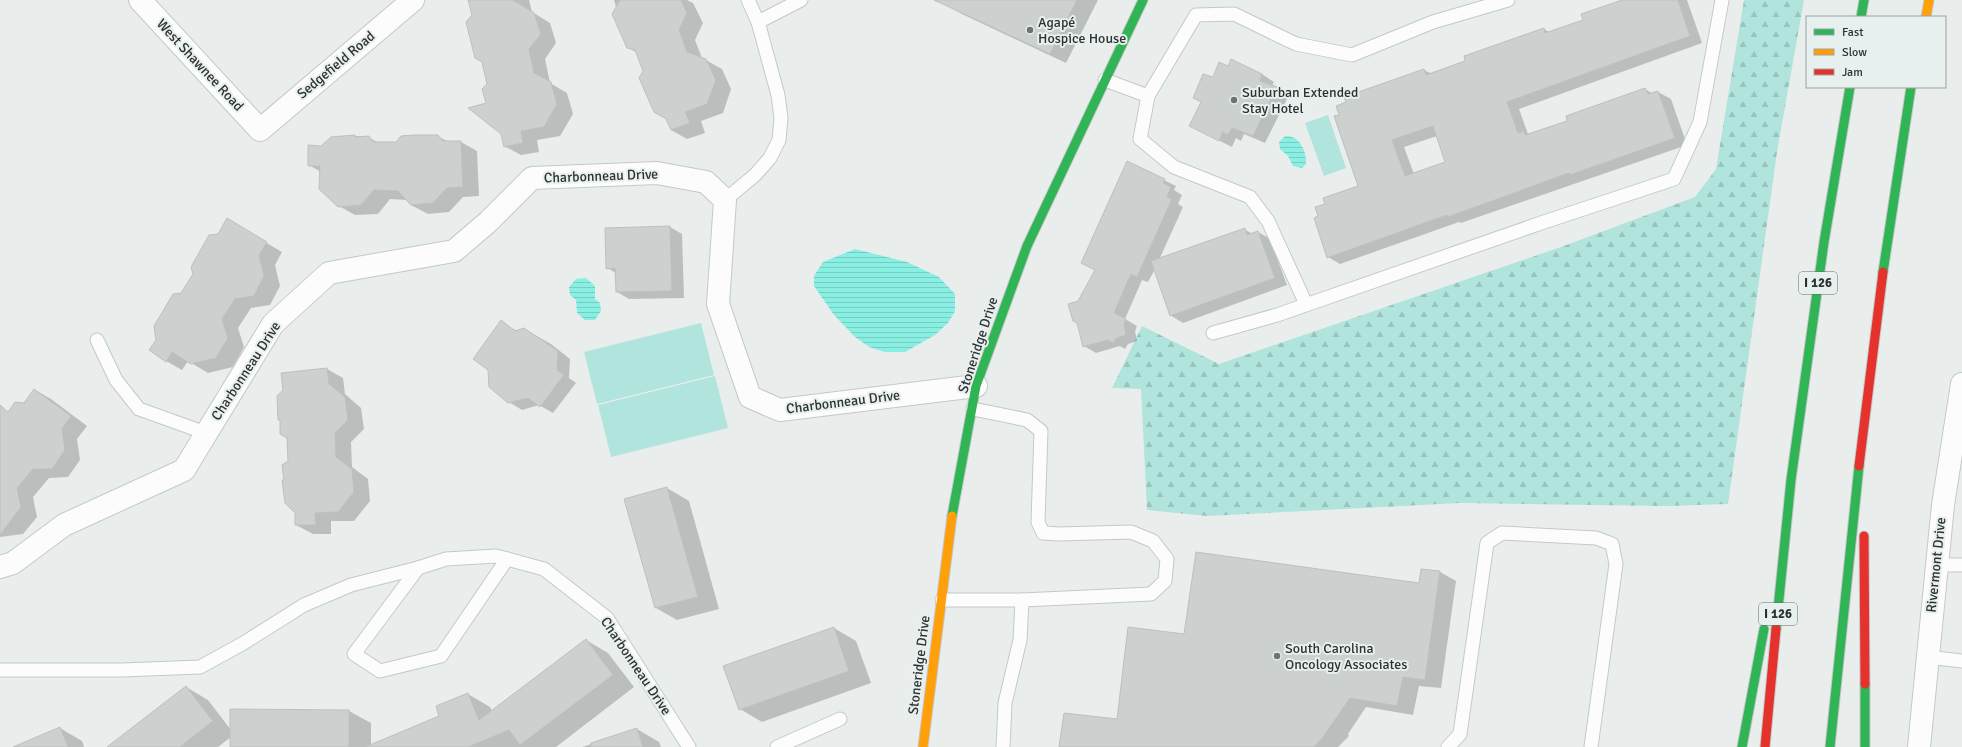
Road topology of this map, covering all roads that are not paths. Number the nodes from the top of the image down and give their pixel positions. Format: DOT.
graph roads {
  1 [pos="140,0"];
  2 [pos="413,0"];
  3 [pos="748,0"];
  4 [pos="801,0"];
  5 [pos="1142,0"];
  6 [pos="1508,0"];
  7 [pos="1722,0"];
  8 [pos="1864,0"];
  9 [pos="1930,0"];
  10 [pos="1861,16"];
  11 [pos="1926,16"];
  12 [pos="758,22"];
  13 [pos="1105,80"];
  14 [pos="1850,88"];
  15 [pos="1911,88"];
  16 [pos="1148,96"];
  17 [pos="260,130"];
  18 [pos="725,200"];
  19 [pos="1306,304"];
  20 [pos="1213,333"];
  21 [pos="96,340"];
  22 [pos="1962,384"];
  23 [pos="976,386"];
  24 [pos="973,409"];
  25 [pos="1863,423"];
  26 [pos="206,433"];
  27 [pos="1791,480"];
  28 [pos="1864,509"];
  29 [pos="1864,525"];
  30 [pos="507,559"];
  31 [pos="1936,565"];
  32 [pos="1962,565"];
  33 [pos="0,566"];
  34 [pos="418,568"];
  35 [pos="1770,598"];
  36 [pos="942,600"];
  37 [pos="1022,600"];
  38 [pos="1765,621"];
  39 [pos="1927,657"];
  40 [pos="1962,661"];
  41 [pos="0,670"];
  42 [pos="840,719"];
  43 [pos="689,747"];
  44 [pos="777,747"];
  45 [pos="923,747"];
  46 [pos="1003,747"];
  47 [pos="1448,747"];
  48 [pos="1592,747"];
  49 [pos="1742,747"];
  50 [pos="1765,747"];
  51 [pos="1830,747"];
  52 [pos="1865,747"];
  53 [pos="1919,747"];
  1 -- 17 [label="street, West Shawnee Road"];
  2 -- 17 [label="street, Sedgefield Road"];
  3 -- 12 [label="lane"];
  4 -- 12 [label="lane"];
  5 -- 13 [label="main road, Stoneridge Drive"];
  6 -- 16 [label="lane"];
  7 -- 19 [label="lane"];
  8 -- 10 [label="main road"];
  9 -- 11 [label="main road"];
  12 -- 18 [label="lane"];
  13 -- 16 [label="lane"];
  13 -- 23 [label="main road, Stoneridge Drive"];
  14 -- 27 [label="main road, I 126"];
  15 -- 25 [label="main road"];
  16 -- 19 [label="lane"];
  18 -- 23 [label="street, Charbonneau Drive"];
  18 -- 26 [label="street, Charbonneau Drive"];
  19 -- 20 [label="lane"];
  21 -- 26 [label="lane"];
  22 -- 31 [label="street, Rivermont Drive"];
  23 -- 24 [label="main road, Stoneridge Drive"];
  24 -- 36 [label="main road, Stoneridge Drive"];
  24 -- 37 [label="lane"];
  25 -- 28 [label="main road"];
  25 -- 51 [label="main road"];
  26 -- 33 [label="street, Charbonneau Drive"];
  27 -- 35 [label="main road"];
  27 -- 50 [label="main road, I 126"];
  29 -- 52 [label="main road"];
  30 -- 34 [label="lane, Charbonneau Drive"];
  30 -- 34 [label="lane"];
  30 -- 43 [label="lane, Charbonneau Drive"];
  31 -- 32 [label="lane"];
  31 -- 39 [label="street, Rivermont Drive"];
  34 -- 41 [label="lane, Charbonneau Drive"];
  36 -- 37 [label="lane"];
  36 -- 45 [label="main road, Stoneridge Drive"];
  37 -- 46 [label="lane"];
  38 -- 49 [label="main road"];
  39 -- 40 [label="lane"];
  39 -- 53 [label="street, Rivermont Drive"];
  42 -- 44 [label="lane"];
  47 -- 48 [label="lane"];
}
